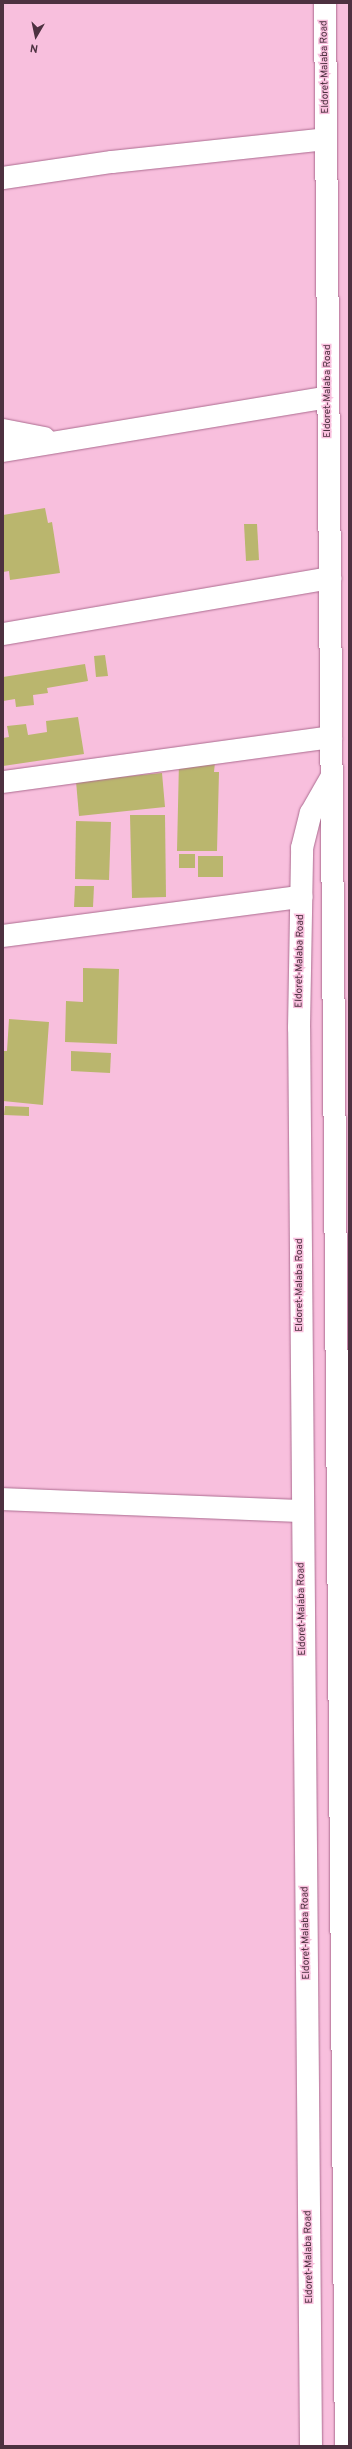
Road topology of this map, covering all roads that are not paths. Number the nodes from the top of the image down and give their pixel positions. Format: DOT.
graph roads {
  1 [pos="324,3"];
  2 [pos="326,139"];
  3 [pos="3,178"];
  4 [pos="328,397"];
  5 [pos="3,430"];
  6 [pos="65,442"];
  7 [pos="3,451"];
  8 [pos="330,578"];
  9 [pos="3,634"];
  10 [pos="331,737"];
  11 [pos="331,778"];
  12 [pos="3,782"];
  13 [pos="301,897"];
  14 [pos="3,936"];
  15 [pos="3,1499"];
  16 [pos="301,1511"];
  17 [pos="311,2446"];
  18 [pos="346,2446"];
  1 -- 2 [label="main road, Eldoret-Malaba Road"];
  2 -- 3 [label="main road"];
  2 -- 4 [label="main road, Eldoret-Malaba Road"];
  4 -- 6 [label="main road"];
  4 -- 8 [label="main road, Eldoret-Malaba Road"];
  5 -- 6 [label="main road"];
  6 -- 7 [label="main road"];
  8 -- 9 [label="main road"];
  8 -- 10 [label="main road, Eldoret-Malaba Road"];
  10 -- 11 [label="main road, Eldoret-Malaba Road"];
  10 -- 12 [label="main road"];
  11 -- 13 [label="main road, Eldoret-Malaba Road"];
  11 -- 18 [label="main road, Eldoret-Malaba Road"];
  13 -- 14 [label="main road"];
  13 -- 16 [label="main road, Eldoret-Malaba Road"];
  15 -- 16 [label="main road"];
  16 -- 17 [label="main road, Eldoret-Malaba Road"];
}
